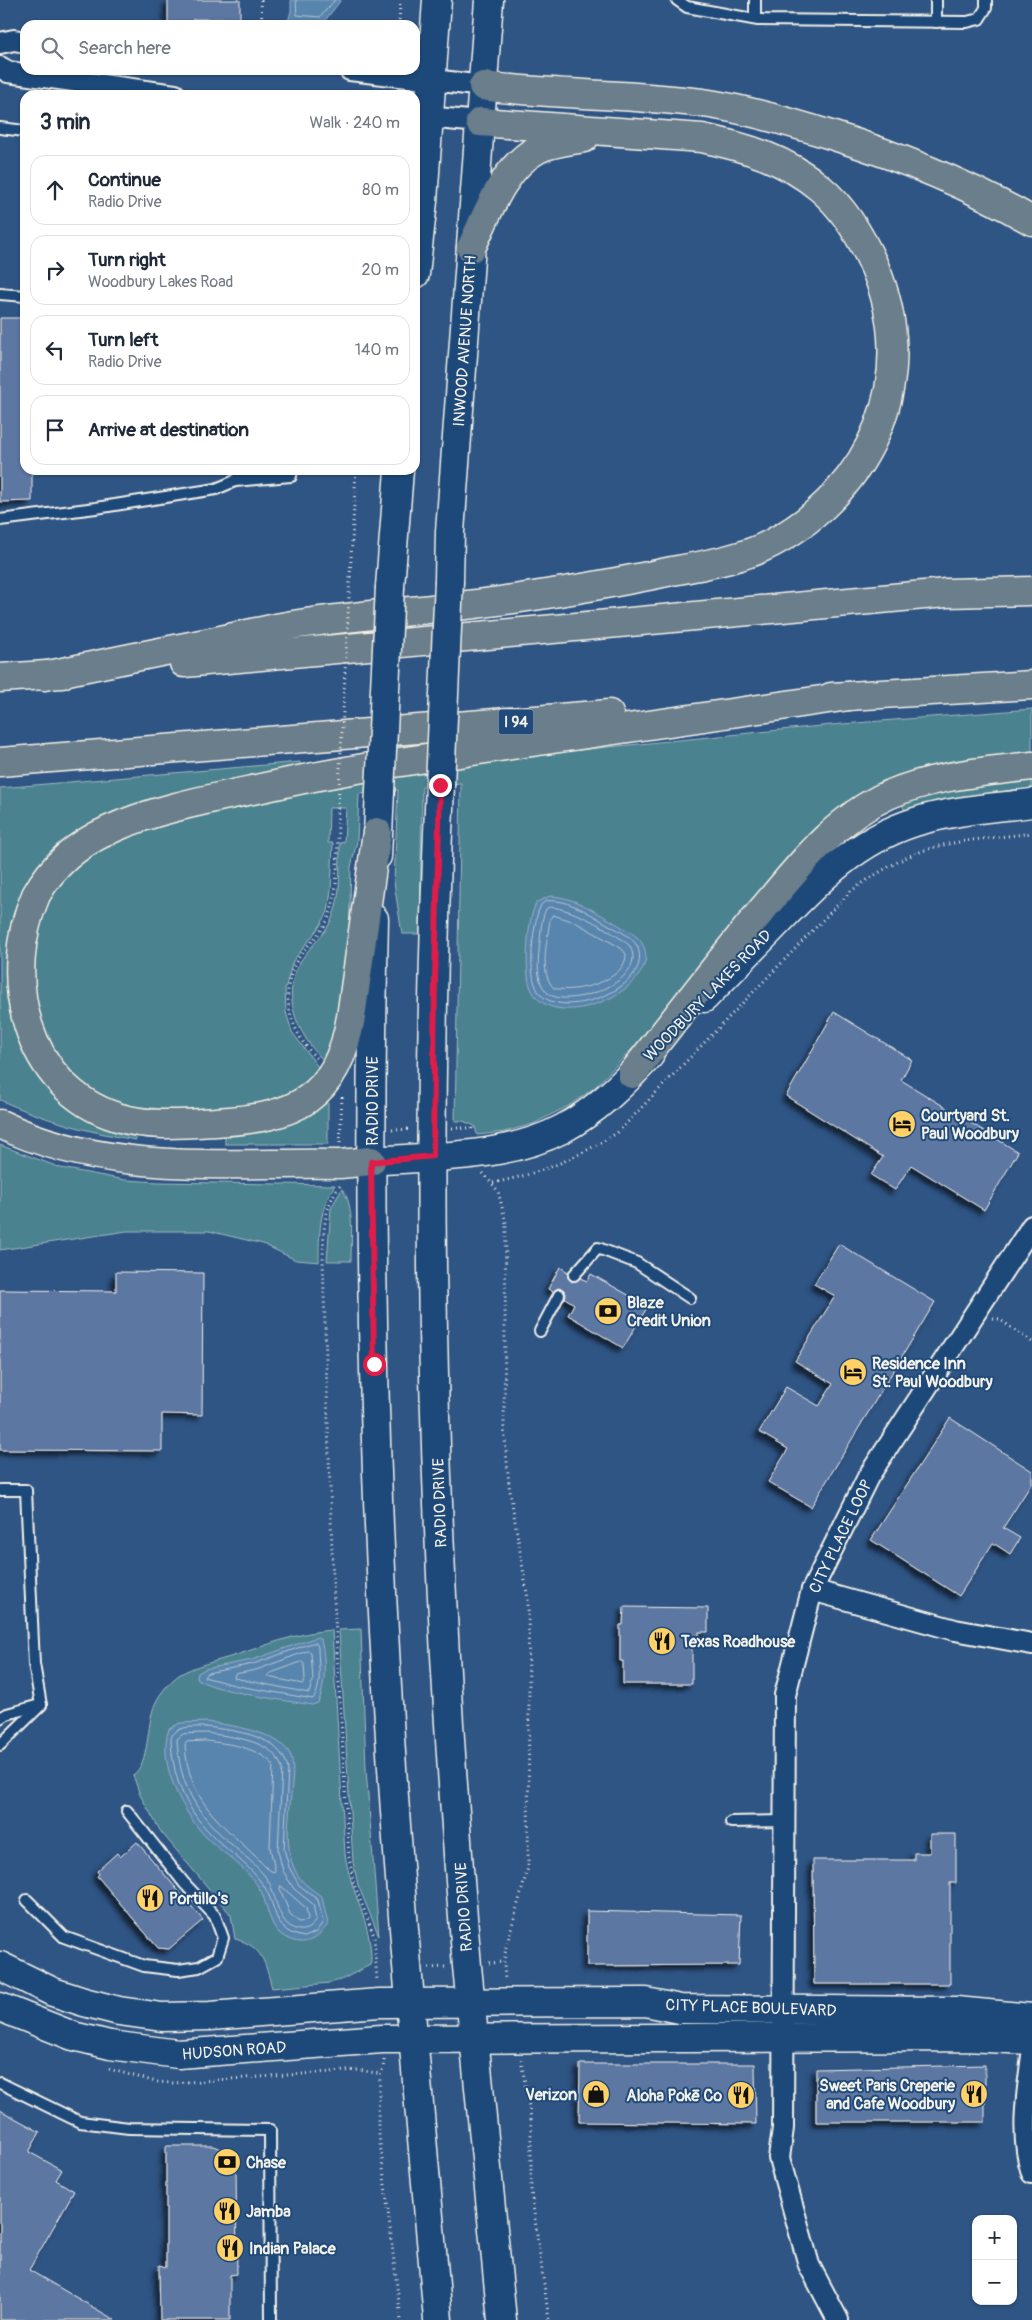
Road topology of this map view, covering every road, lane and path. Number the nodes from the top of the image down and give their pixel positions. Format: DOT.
graph roads {
  1 [pos="261,0"];
  2 [pos="400,0"];
  3 [pos="437,0"];
  4 [pos="489,0"];
  5 [pos="676,0"];
  6 [pos="755,0"];
  7 [pos="936,0"];
  8 [pos="986,0"];
  9 [pos="755,19"];
  10 [pos="262,20"];
  11 [pos="399,20"];
  12 [pos="936,22"];
  13 [pos="20,41"];
  14 [pos="0,44"];
  15 [pos="0,68"];
  16 [pos="20,74"];
  17 [pos="28,75"];
  18 [pos="396,75"];
  19 [pos="432,79"];
  20 [pos="483,86"];
  21 [pos="130,90"];
  22 [pos="422,116"];
  23 [pos="480,122"];
  24 [pos="0,128"];
  25 [pos="20,131"];
  26 [pos="624,133"];
  27 [pos="420,161"];
  28 [pos="1032,221"];
  29 [pos="471,248"];
  30 [pos="0,294"];
  31 [pos="20,296"];
  32 [pos="239,475"];
  33 [pos="291,475"];
  34 [pos="356,475"];
  35 [pos="399,475"];
  36 [pos="235,481"];
  37 [pos="0,520"];
  38 [pos="1032,591"];
  39 [pos="44,676"];
  40 [pos="0,678"];
  41 [pos="444,683"];
  42 [pos="1032,685"];
  43 [pos="849,696"];
  44 [pos="0,762"];
  45 [pos="1032,766"];
  46 [pos="1032,803"];
  47 [pos="378,832"];
  48 [pos="1032,833"];
  49 [pos="332,1072"];
  50 [pos="632,1074"];
  51 [pos="0,1124"];
  52 [pos="433,1156"];
  53 [pos="371,1162"];
  54 [pos="340,1164"];
  55 [pos="479,1167"];
  56 [pos="493,1183"];
  57 [pos="1032,1226"];
  58 [pos="574,1275"];
  59 [pos="559,1295"];
  60 [pos="690,1298"];
  61 [pos="975,1314"];
  62 [pos="540,1331"];
  63 [pos="1032,1342"];
  64 [pos="0,1490"];
  65 [pos="812,1590"];
  66 [pos="1032,1644"];
  67 [pos="41,1705"];
  68 [pos="0,1718"];
  69 [pos="0,1746"];
  70 [pos="127,1811"];
  71 [pos="784,1821"];
  72 [pos="731,1822"];
  73 [pos="27,1900"];
  74 [pos="467,1965"];
  75 [pos="0,1966"];
  76 [pos="407,1970"];
  77 [pos="471,2002"];
  78 [pos="410,2003"];
  79 [pos="0,2007"];
  80 [pos="783,2010"];
  81 [pos="1032,2018"];
  82 [pos="782,2037"];
  83 [pos="413,2038"];
  84 [pos="474,2038"];
  85 [pos="1032,2040"];
  86 [pos="1032,2056"];
  87 [pos="520,2057"];
  88 [pos="380,2074"];
  89 [pos="0,2083"];
  90 [pos="1032,2173"];
  91 [pos="270,2320"];
  92 [pos="401,2320"];
  93 [pos="438,2320"];
  94 [pos="502,2320"];
  95 [pos="549,2320"];
  96 [pos="838,2320"];
  1 -- 10 [label="path"];
  2 -- 11 [label="path"];
  3 -- 19 [label="main road"];
  4 -- 20 [label="main road, INWOOD AVENUE NORTH"];
  5 -- 9 [label="lane"];
  6 -- 9 [label="lane"];
  7 -- 12 [label="lane"];
  8 -- 12 [label="lane"];
  9 -- 12 [label="lane"];
  13 -- 14 [label="street"];
  15 -- 16 [label="street"];
  17 -- 21 [label="street"];
  18 -- 19 [label="street"];
  19 -- 20 [label="street"];
  19 -- 22 [label="main road"];
  20 -- 23 [label="main road, INWOOD AVENUE NORTH"];
  20 -- 28 [label="highway"];
  22 -- 23 [label="street"];
  22 -- 27 [label="main road"];
  23 -- 26 [label="highway"];
  23 -- 29 [label="main road, INWOOD AVENUE NORTH"];
  24 -- 25 [label="lane"];
  26 -- 29 [label="highway"];
  26 -- 39 [label="highway"];
  29 -- 41 [label="main road, INWOOD AVENUE NORTH, bridge"];
  30 -- 31 [label="lane"];
  32 -- 36 [label="lane"];
  33 -- 36 [label="lane"];
  34 -- 49 [label="path, bridge"];
  35 -- 47 [label="main road, RADIO DRIVE, bridge"];
  36 -- 37 [label="lane"];
  38 -- 39 [label="highway"];
  39 -- 40 [label="highway"];
  41 -- 52 [label="main road, RADIO DRIVE, bridge"];
  42 -- 43 [label="highway, I 94"];
  43 -- 44 [label="highway, I 94"];
  43 -- 49 [label="highway"];
  45 -- 50 [label="highway"];
  46 -- 50 [label="main road, WOODBURY LAKES ROAD"];
  47 -- 49 [label="highway"];
  47 -- 53 [label="main road, RADIO DRIVE"];
  48 -- 56 [label="path"];
  49 -- 54 [label="path"];
  50 -- 52 [label="main road, WOODBURY LAKES ROAD"];
  51 -- 54 [label="highway"];
  52 -- 53 [label="main road, WOODBURY LAKES ROAD"];
  52 -- 74 [label="main road, RADIO DRIVE"];
  53 -- 54 [label="highway"];
  53 -- 76 [label="main road, RADIO DRIVE"];
  54 -- 76 [label="path"];
  55 -- 56 [label="path"];
  56 -- 74 [label="path"];
  57 -- 61 [label="street, CITY PLACE LOOP"];
  58 -- 60 [label="lane"];
  59 -- 62 [label="lane"];
  61 -- 63 [label="path"];
  61 -- 65 [label="street, CITY PLACE LOOP"];
  64 -- 67 [label="lane"];
  65 -- 66 [label="street"];
  65 -- 71 [label="street, CITY PLACE LOOP"];
  67 -- 68 [label="lane"];
  67 -- 69 [label="lane"];
  70 -- 73 [label="lane"];
  71 -- 72 [label="lane"];
  71 -- 80 [label="street, CITY PLACE LOOP"];
  74 -- 76 [label="path"];
  74 -- 77 [label="main road, RADIO DRIVE"];
  75 -- 78 [label="main road"];
  76 -- 78 [label="main road, RADIO DRIVE"];
  77 -- 78 [label="main road"];
  77 -- 80 [label="main road, CITY PLACE BOULEVARD"];
  77 -- 84 [label="main road, RADIO DRIVE"];
  78 -- 83 [label="main road, RADIO DRIVE"];
  79 -- 83 [label="main road, HUDSON ROAD"];
  80 -- 81 [label="main road, CITY PLACE BOULEVARD"];
  80 -- 82 [label="street, CITY PLACE LOOP"];
  82 -- 84 [label="main road, CITY PLACE BOULEVARD"];
  82 -- 85 [label="main road, CITY PLACE BOULEVARD"];
  82 -- 96 [label="street, CITY PLACE LOOP"];
  83 -- 84 [label="main road, HUDSON ROAD"];
  83 -- 93 [label="main road, RADIO DRIVE"];
  84 -- 94 [label="main road, RADIO DRIVE"];
  86 -- 90 [label="street"];
  87 -- 95 [label="path"];
  88 -- 92 [label="path"];
  89 -- 91 [label="lane"];
}
